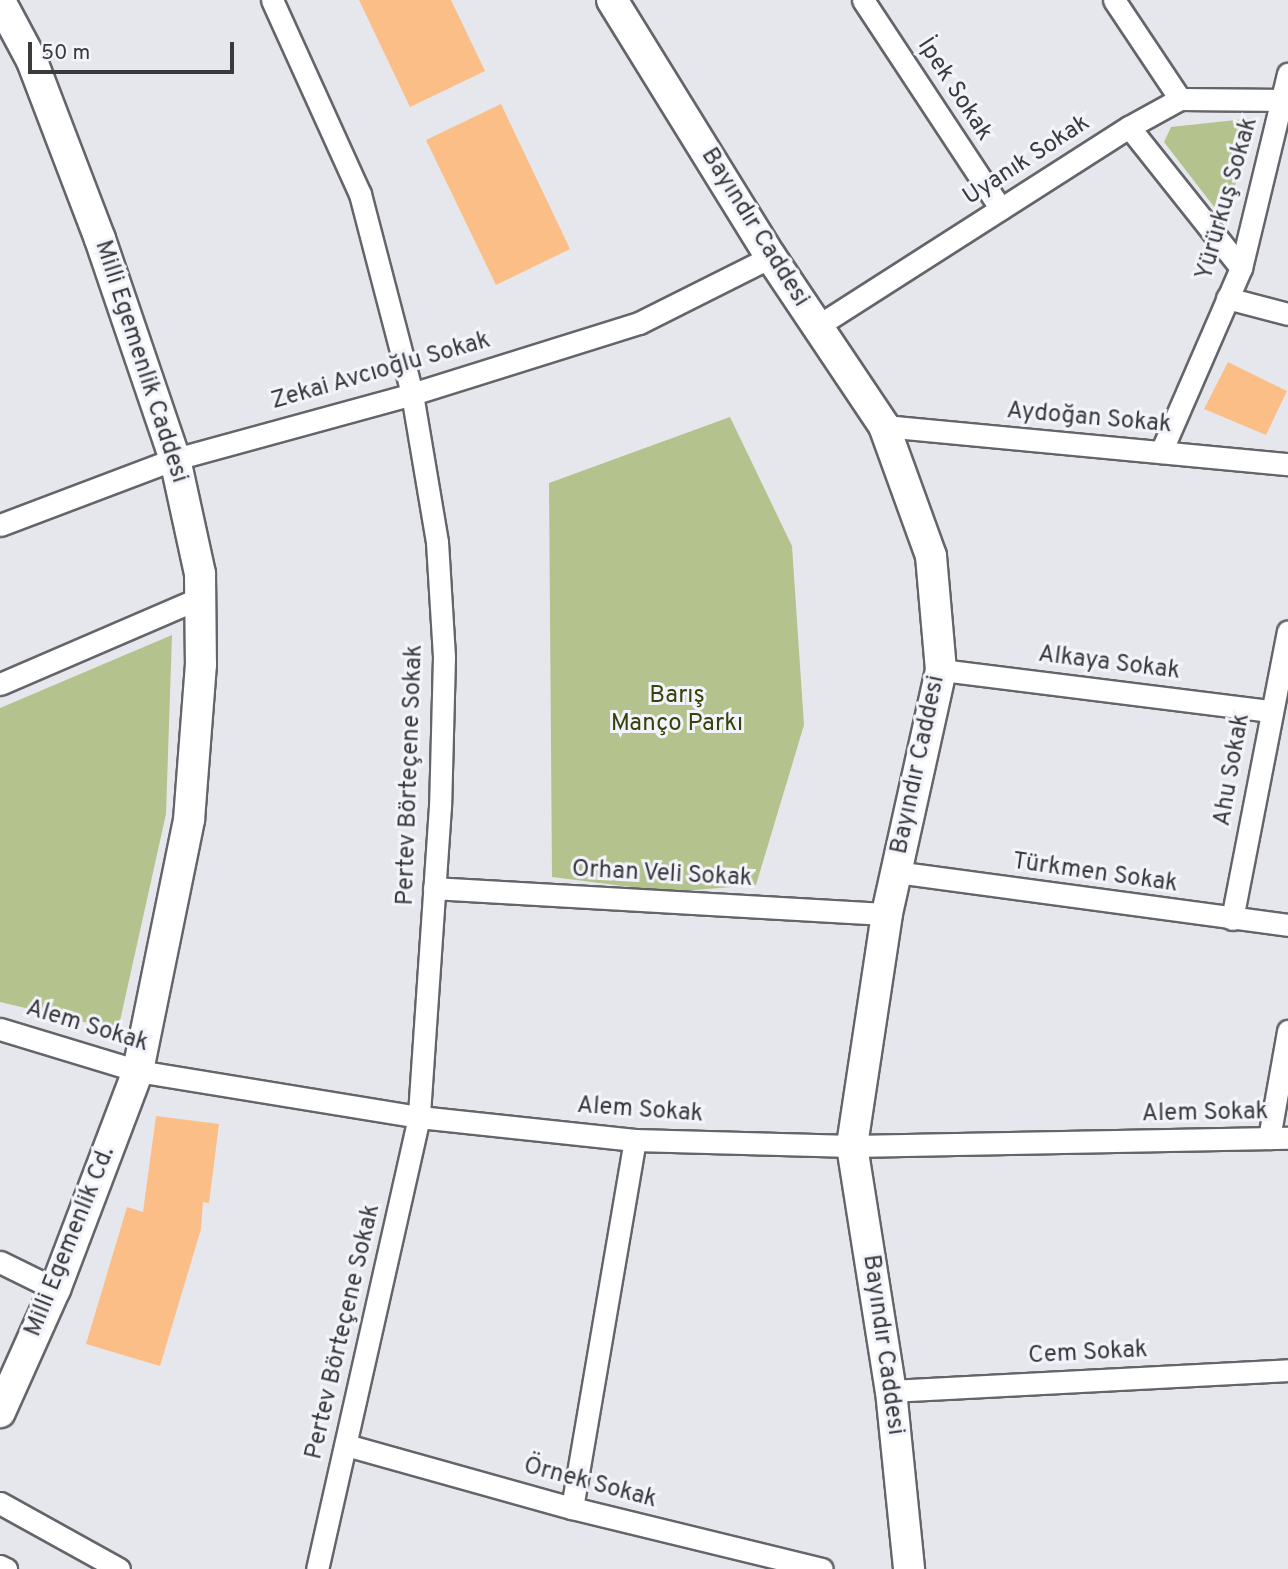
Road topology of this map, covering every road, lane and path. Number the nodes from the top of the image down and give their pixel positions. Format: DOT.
graph roads {
  1 [pos="272,0"];
  2 [pos="612,0"];
  3 [pos="863,0"];
  4 [pos="1114,0"];
  5 [pos="0,1"];
  6 [pos="1288,74"];
  7 [pos="1180,99"];
  8 [pos="1286,100"];
  9 [pos="1129,127"];
  10 [pos="1001,209"];
  11 [pos="771,257"];
  12 [pos="1241,268"];
  13 [pos="1227,298"];
  14 [pos="1288,314"];
  15 [pos="816,327"];
  16 [pos="412,394"];
  17 [pos="884,426"];
  18 [pos="1161,452"];
  19 [pos="175,459"];
  20 [pos="1288,464"];
  21 [pos="0,524"];
  22 [pos="200,598"];
  23 [pos="1288,631"];
  24 [pos="941,670"];
  25 [pos="0,684"];
  26 [pos="1270,711"];
  27 [pos="896,872"];
  28 [pos="434,888"];
  29 [pos="887,914"];
  30 [pos="1232,919"];
  31 [pos="1288,925"];
  32 [pos="0,1029"];
  33 [pos="1288,1031"];
  34 [pos="138,1072"];
  35 [pos="419,1116"];
  36 [pos="1279,1138"];
  37 [pos="635,1140"];
  38 [pos="852,1146"];
  39 [pos="0,1262"];
  40 [pos="55,1289"];
  41 [pos="1288,1370"];
  42 [pos="891,1391"];
  43 [pos="0,1412"];
  44 [pos="346,1445"];
  45 [pos="0,1503"];
  46 [pos="572,1508"];
  47 [pos="0,1566"];
  48 [pos="6,1569"];
  49 [pos="119,1569"];
  50 [pos="317,1569"];
  51 [pos="822,1569"];
  52 [pos="909,1569"];
  1 -- 16 [label="street, Pertev Börteçene Sokak"];
  2 -- 11 [label="street, Bayındır Caddesi"];
  3 -- 10 [label="street, İpek Sokak"];
  4 -- 7 [label="street"];
  5 -- 19 [label="street, Milli Egemenlik Caddesi"];
  6 -- 8 [label="street, Yürürkuş Sokak"];
  7 -- 8 [label="street, Uyanık Sokak"];
  7 -- 9 [label="street, Uyanık Sokak"];
  8 -- 12 [label="street, Yürürkuş Sokak"];
  9 -- 10 [label="street, Uyanık Sokak"];
  9 -- 12 [label="street"];
  10 -- 15 [label="street, Uyanık Sokak"];
  11 -- 15 [label="street, Bayındır Caddesi"];
  11 -- 16 [label="street, Zekai Avcıoğlu Sokak"];
  12 -- 13 [label="street, Yürürkuş Sokak"];
  13 -- 14 [label="street"];
  13 -- 18 [label="street, Yürürkuş Sokak"];
  15 -- 17 [label="street, Bayındır Caddesi"];
  16 -- 19 [label="street, Zekai Avcıoğlu Sokak"];
  16 -- 28 [label="street, Pertev Börteçene Sokak"];
  17 -- 18 [label="street, Aydoğan Sokak"];
  17 -- 24 [label="street, Bayındır Caddesi"];
  18 -- 20 [label="street, Aydoğan Sokak"];
  19 -- 21 [label="street, Zekai Avcıoğlu Sokak"];
  19 -- 22 [label="street, Milli Egemenlik Caddesi"];
  22 -- 25 [label="street"];
  22 -- 34 [label="street, Milli Egemenlik Caddesi"];
  23 -- 26 [label="street, Ahu Sokak"];
  24 -- 26 [label="street, Alkaya Sokak"];
  24 -- 27 [label="street, Bayındır Caddesi"];
  26 -- 30 [label="street, Ahu Sokak"];
  27 -- 29 [label="street, Bayındır Caddesi"];
  27 -- 30 [label="street, Türkmen Sokak"];
  28 -- 29 [label="street, Orhan Veli Sokak"];
  28 -- 35 [label="street, Pertev Börteçene Sokak"];
  29 -- 38 [label="street, Bayındır Caddesi"];
  30 -- 31 [label="street, Türkmen Sokak"];
  32 -- 34 [label="street, Alem Sokak"];
  33 -- 36 [label="street"];
  34 -- 35 [label="street, Alem Sokak"];
  34 -- 40 [label="street, Milli Egemenlik Cd."];
  35 -- 37 [label="street, Alem Sokak"];
  35 -- 44 [label="street, Pertev Börteçene Sokak"];
  36 -- 38 [label="street, Alem Sokak"];
  37 -- 38 [label="street, Alem Sokak"];
  37 -- 46 [label="street"];
  38 -- 42 [label="street, Bayındır Caddesi"];
  39 -- 40 [label="street"];
  40 -- 43 [label="street, Milli Egemenlik Cd."];
  41 -- 42 [label="street, Cem Sokak"];
  42 -- 52 [label="street, Bayındır Caddesi"];
  44 -- 46 [label="street, Örnek Sokak"];
  44 -- 50 [label="street, Pertev Börteçene Sokak"];
  45 -- 49 [label="street"];
  46 -- 51 [label="street, Örnek Sokak"];
  47 -- 48 [label="street"];
}
